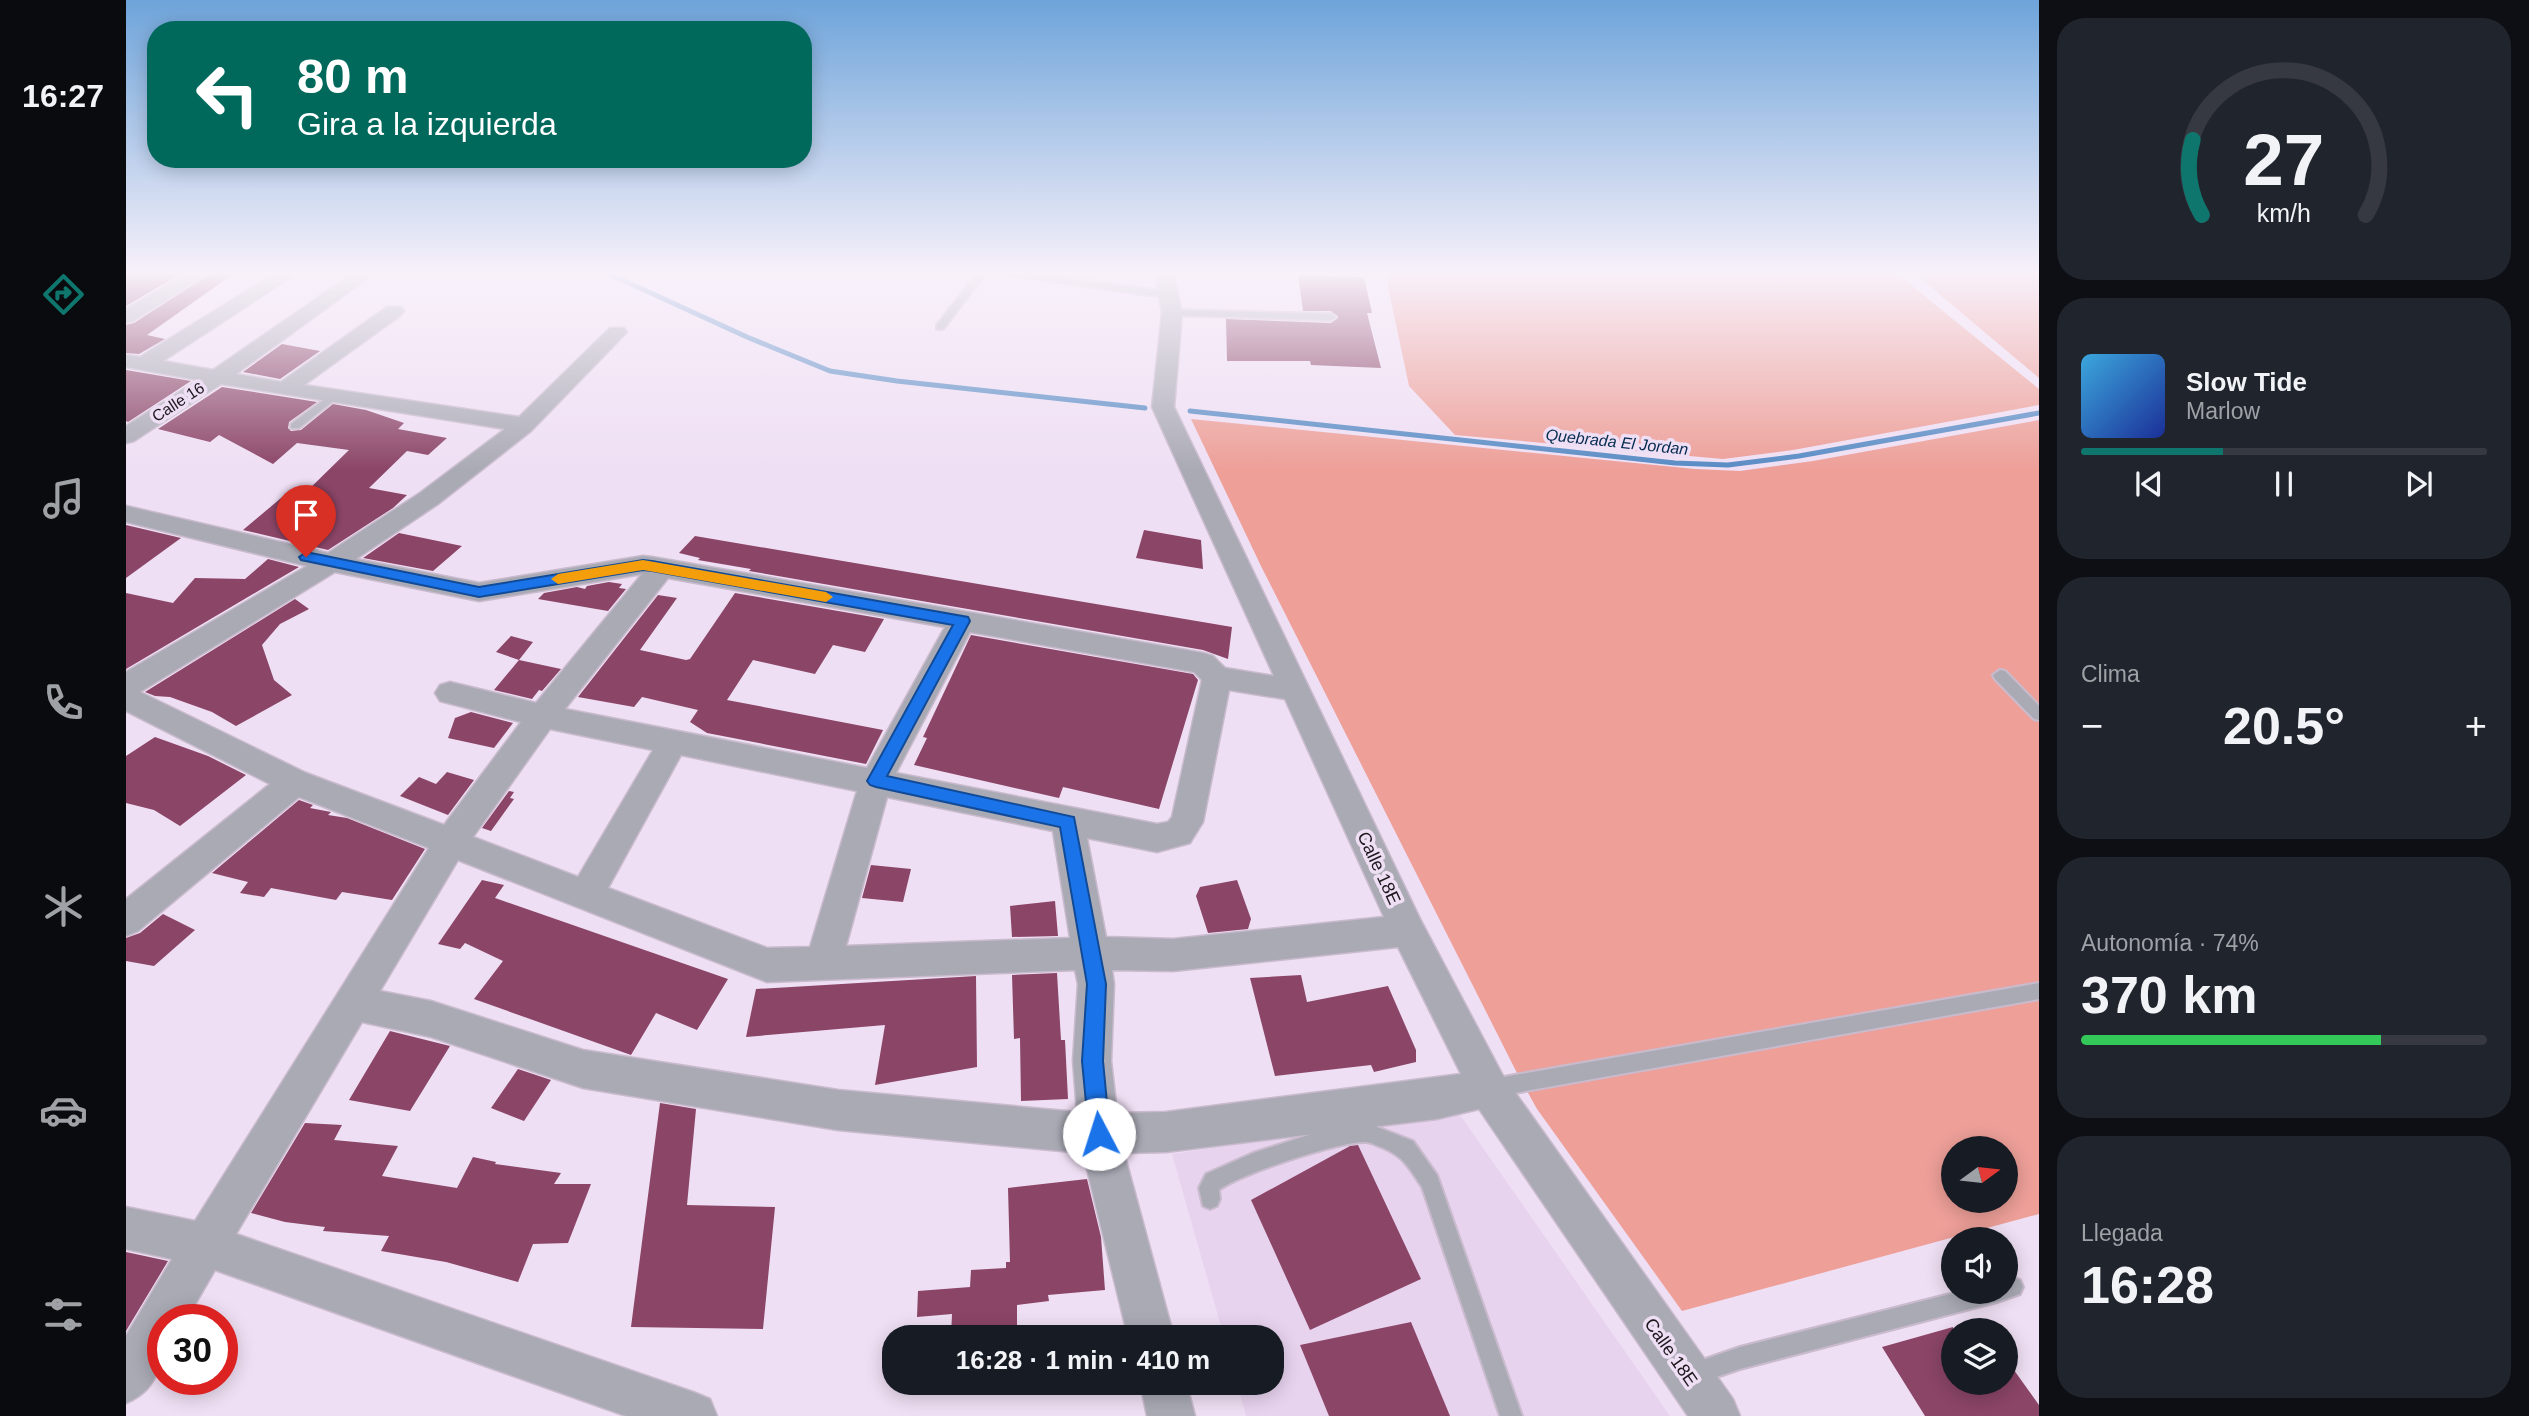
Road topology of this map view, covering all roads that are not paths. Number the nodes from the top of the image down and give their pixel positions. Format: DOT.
graph roads {
  1 [pos="177,338"];
  2 [pos="273,338"];
  3 [pos="356,338"];
  4 [pos="611,338"];
  5 [pos="1166,338"];
  6 [pos="135,363"];
  7 [pos="217,377"];
  8 [pos="285,389"];
  9 [pos="333,396"];
  10 [pos="524,425"];
  11 [pos="295,426"];
  12 [pos="126,436"];
  13 [pos="126,514"];
  14 [pos="332,563"];
  15 [pos="661,568"];
  16 [pos="962,621"];
  17 [pos="2000,675"];
  18 [pos="1217,677"];
  19 [pos="126,686"];
  20 [pos="1296,690"];
  21 [pos="450,693"];
  22 [pos="126,698"];
  23 [pos="2039,715"];
  24 [pos="543,716"];
  25 [pos="674,741"];
  26 [pos="876,781"];
  27 [pos="295,782"];
  28 [pos="1068,822"];
  29 [pos="450,843"];
  30 [pos="586,895"];
  31 [pos="126,920"];
  32 [pos="1408,930"];
  33 [pos="1092,953"];
  34 [pos="823,962"];
  35 [pos="2039,991"];
  36 [pos="355,1003"];
  37 [pos="1488,1088"];
  38 [pos="1099,1134"];
  39 [pos="1210,1199"];
  40 [pos="126,1227"];
  41 [pos="205,1245"];
  42 [pos="1948,1304"];
  43 [pos="1148,1325"];
  44 [pos="1688,1376"];
  45 [pos="126,1380"];
  46 [pos="1166,1395"];
  47 [pos="629,1406"];
  48 [pos="692,1416"];
  49 [pos="1171,1416"];
  50 [pos="1511,1416"];
  51 [pos="1716,1416"];
  1 -- 6 [label="street"];
  2 -- 7 [label="street, Calle 16"];
  3 -- 8 [label="street"];
  4 -- 10 [label="street"];
  5 -- 20 [label="street, Calle 18E"];
  6 -- 7 [label="street"];
  7 -- 8 [label="street"];
  7 -- 12 [label="street, Calle 16"];
  8 -- 9 [label="street"];
  9 -- 10 [label="street"];
  9 -- 11 [label="lane"];
  10 -- 14 [label="street"];
  13 -- 14 [label="street"];
  14 -- 15 [label="street"];
  14 -- 19 [label="street"];
  15 -- 16 [label="street"];
  15 -- 24 [label="street"];
  16 -- 18 [label="street"];
  16 -- 26 [label="street"];
  17 -- 23 [label="lane"];
  18 -- 20 [label="street"];
  18 -- 28 [label="street"];
  20 -- 32 [label="street, Calle 18E"];
  21 -- 24 [label="street"];
  22 -- 27 [label="street"];
  24 -- 25 [label="street"];
  24 -- 29 [label="street"];
  25 -- 26 [label="street"];
  25 -- 30 [label="street"];
  26 -- 28 [label="street"];
  26 -- 34 [label="street"];
  27 -- 29 [label="street"];
  27 -- 31 [label="street"];
  28 -- 33 [label="street"];
  29 -- 30 [label="street"];
  29 -- 36 [label="street"];
  30 -- 34 [label="street"];
  32 -- 33 [label="street"];
  32 -- 37 [label="street, Calle 18E"];
  33 -- 34 [label="street"];
  33 -- 38 [label="street"];
  35 -- 37 [label="lane"];
  36 -- 38 [label="street"];
  36 -- 41 [label="street"];
  37 -- 38 [label="street"];
  37 -- 44 [label="street, Calle 18E"];
  38 -- 43 [label="street"];
  39 -- 50 [label="lane"];
  40 -- 41 [label="street"];
  41 -- 45 [label="street"];
  41 -- 47 [label="street"];
  42 -- 44 [label="lane"];
  44 -- 51 [label="street, Calle 18E"];
  46 -- 49 [label="street"];
  47 -- 48 [label="street"];
}
